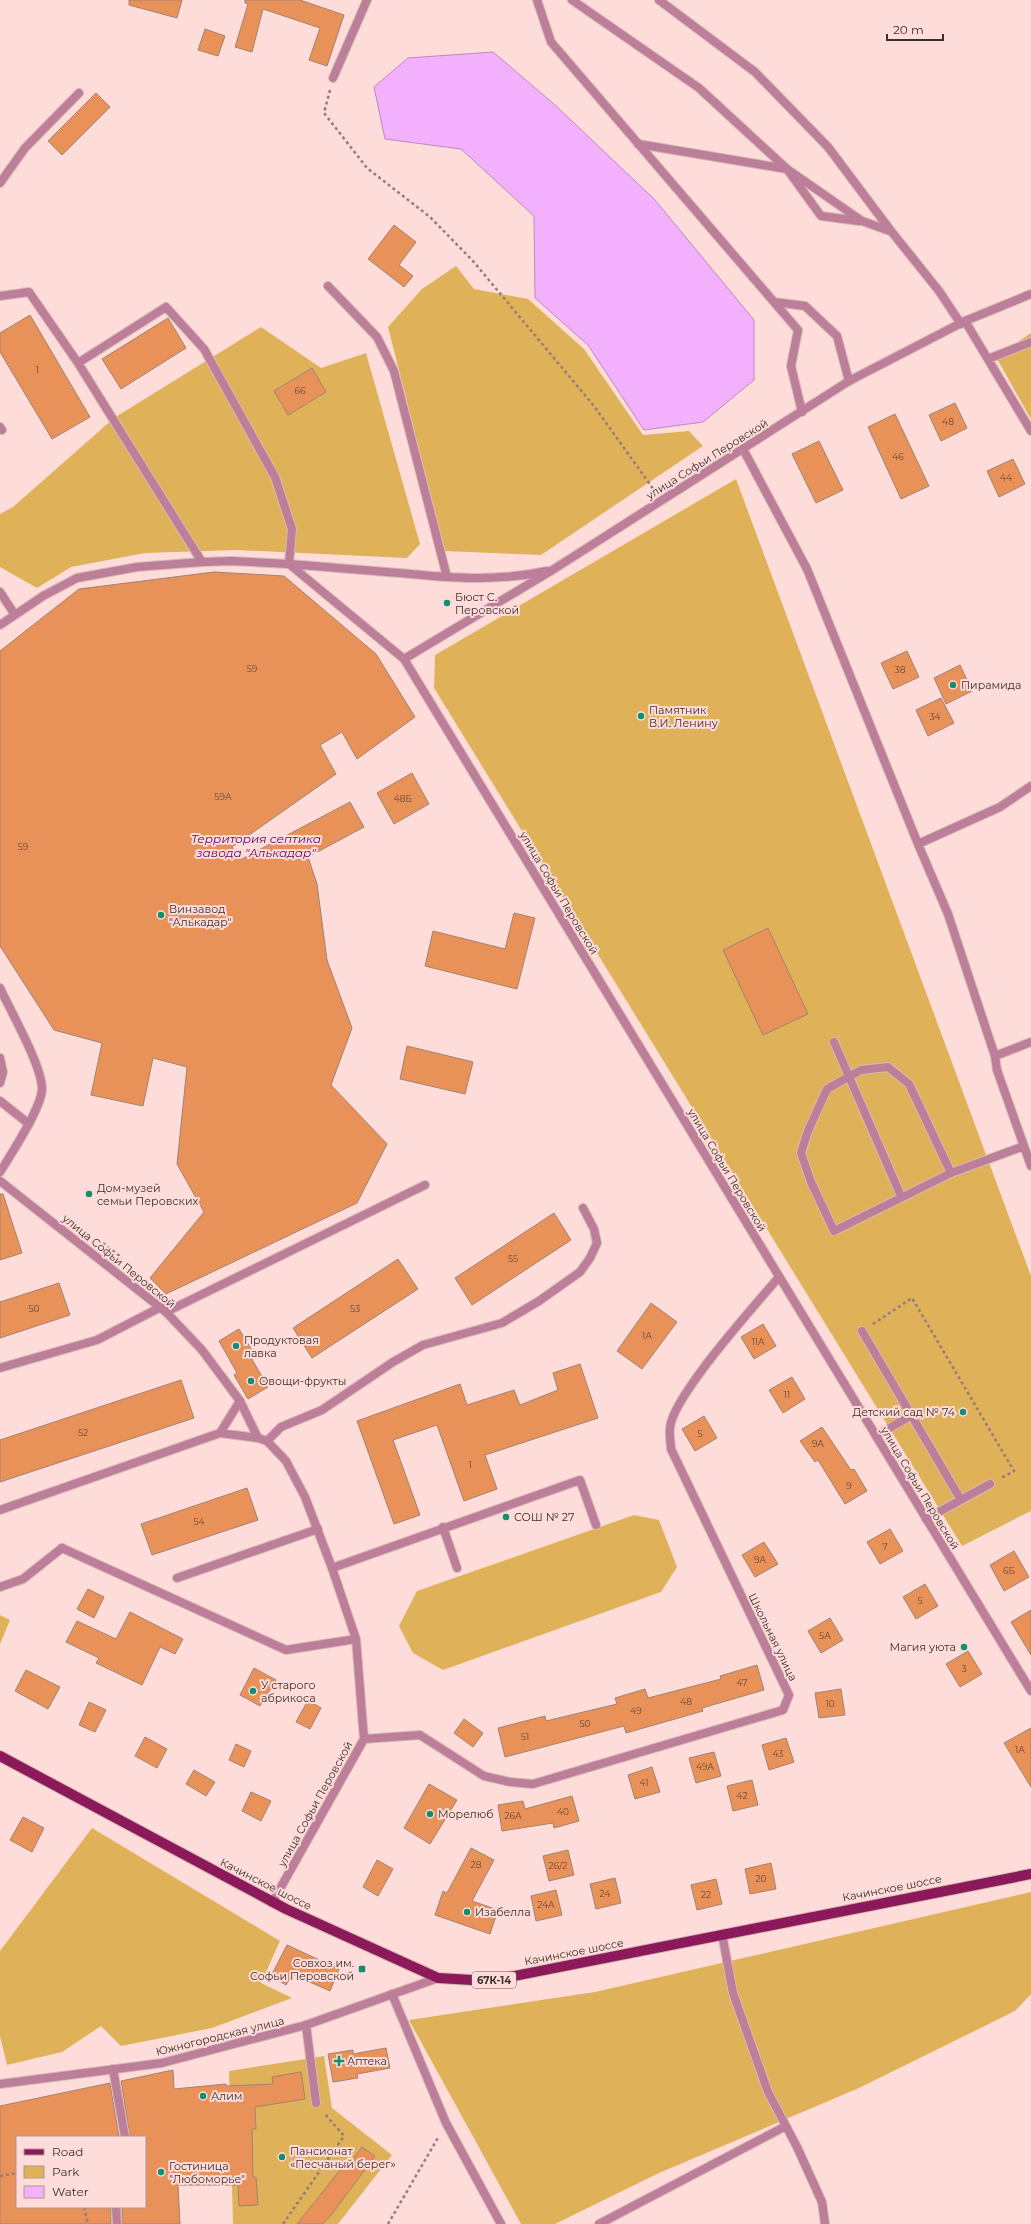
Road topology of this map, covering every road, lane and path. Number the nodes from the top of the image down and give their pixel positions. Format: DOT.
graph roads {
  1 [pos="367,0"];
  2 [pos="537,0"];
  3 [pos="572,0"];
  4 [pos="659,0"];
  5 [pos="333,78"];
  6 [pos="79,94"];
  7 [pos="638,144"];
  8 [pos="787,169"];
  9 [pos="0,183"];
  10 [pos="862,221"];
  11 [pos="891,231"];
  12 [pos="328,286"];
  13 [pos="1031,294"];
  14 [pos="0,296"];
  15 [pos="774,302"];
  16 [pos="963,323"];
  17 [pos="1031,342"];
  18 [pos="988,359"];
  19 [pos="78,364"];
  20 [pos="849,382"];
  21 [pos="802,412"];
  22 [pos="1031,431"];
  23 [pos="743,449"];
  24 [pos="662,501"];
  25 [pos="202,562"];
  26 [pos="289,564"];
  27 [pos="554,569"];
  28 [pos="446,577"];
  29 [pos="0,592"];
  30 [pos="15,615"];
  31 [pos="0,625"];
  32 [pos="404,659"];
  33 [pos="1031,786"];
  34 [pos="918,844"];
  35 [pos="0,988"];
  36 [pos="834,1042"];
  37 [pos="1031,1042"];
  38 [pos="995,1056"];
  39 [pos="0,1058"];
  40 [pos="0,1083"];
  41 [pos="0,1101"];
  42 [pos="29,1124"];
  43 [pos="1024,1146"];
  44 [pos="1031,1166"];
  45 [pos="0,1172"];
  46 [pos="950,1173"];
  47 [pos="0,1181"];
  48 [pos="425,1185"];
  49 [pos="901,1196"];
  50 [pos="583,1208"];
  51 [pos="101,1241"];
  52 [pos="124,1261"];
  53 [pos="779,1277"];
  54 [pos="163,1309"];
  55 [pos="862,1331"];
  56 [pos="0,1368"];
  57 [pos="240,1401"];
  58 [pos="912,1415"];
  59 [pos="220,1433"];
  60 [pos="876,1436"];
  61 [pos="258,1438"];
  62 [pos="267,1441"];
  63 [pos="990,1484"];
  64 [pos="961,1500"];
  65 [pos="0,1510"];
  66 [pos="926,1519"];
  67 [pos="596,1525"];
  68 [pos="443,1527"];
  69 [pos="318,1529"];
  70 [pos="332,1568"];
  71 [pos="457,1568"];
  72 [pos="177,1578"];
  73 [pos="0,1587"];
  74 [pos="356,1639"];
  75 [pos="1031,1692"];
  76 [pos="364,1739"];
  77 [pos="0,1756"];
  78 [pos="1031,1874"];
  79 [pos="272,1903"];
  80 [pos="722,1934"];
  81 [pos="438,1978"];
  82 [pos="392,1994"];
  83 [pos="306,2025"];
  84 [pos="113,2068"];
  85 [pos="0,2084"];
  86 [pos="316,2103"];
  87 [pos="446,2123"];
  88 [pos="786,2126"];
  89 [pos="125,2136"];
  90 [pos="16,2173"];
  91 [pos="0,2176"];
  92 [pos="84,2208"];
  93 [pos="116,2208"];
  94 [pos="88,2224"];
  95 [pos="117,2224"];
  96 [pos="283,2224"];
  97 [pos="388,2224"];
  98 [pos="501,2224"];
  99 [pos="599,2224"];
  100 [pos="824,2224"];
  1 -- 5 [label="street"];
  2 -- 7 [label="street"];
  3 -- 8 [label="street"];
  4 -- 11 [label="street"];
  5 -- 24 [label="path"];
  6 -- 9 [label="street"];
  7 -- 8 [label="street"];
  7 -- 15 [label="street"];
  8 -- 10 [label="street"];
  8 -- 10 [label="street"];
  10 -- 11 [label="street"];
  11 -- 16 [label="street"];
  12 -- 28 [label="street"];
  13 -- 16 [label="street, улица Софьи Перовской"];
  14 -- 19 [label="street"];
  15 -- 20 [label="street"];
  15 -- 21 [label="street"];
  16 -- 18 [label="street"];
  16 -- 20 [label="street, улица Софьи Перовской"];
  17 -- 18 [label="street"];
  18 -- 22 [label="street"];
  19 -- 25 [label="street"];
  19 -- 26 [label="street"];
  20 -- 21 [label="street, улица Софьи Перовской"];
  21 -- 23 [label="street, улица Софьи Перовской"];
  23 -- 24 [label="street, улица Софьи Перовской"];
  23 -- 34 [label="street"];
  24 -- 27 [label="street, улица Софьи Перовской"];
  25 -- 26 [label="street"];
  25 -- 30 [label="street"];
  26 -- 28 [label="street"];
  26 -- 32 [label="street, улица Софьи Перовской"];
  27 -- 28 [label="street"];
  27 -- 32 [label="street, улица Софьи Перовской"];
  29 -- 30 [label="street"];
  30 -- 31 [label="street"];
  32 -- 53 [label="street, улица Софьи Перовской"];
  33 -- 34 [label="street"];
  34 -- 38 [label="street"];
  35 -- 42 [label="street"];
  36 -- 49 [label="street"];
  37 -- 38 [label="street"];
  38 -- 43 [label="street"];
  39 -- 40 [label="street"];
  41 -- 42 [label="street"];
  42 -- 45 [label="street"];
  43 -- 44 [label="street"];
  43 -- 46 [label="street"];
  46 -- 49 [label="street"];
  46 -- 49 [label="street"];
  47 -- 54 [label="street, улица Софьи Перовской"];
  48 -- 54 [label="street"];
  50 -- 62 [label="street"];
  51 -- 52 [label="path"];
  53 -- 60 [label="street, улица Софьи Перовской"];
  53 -- 76 [label="street, Школьная улица"];
  54 -- 56 [label="street"];
  54 -- 57 [label="street, улица Софьи Перовской"];
  55 -- 58 [label="street"];
  55 -- 63 [label="path"];
  57 -- 59 [label="street"];
  57 -- 61 [label="street, улица Софьи Перовской"];
  58 -- 60 [label="street"];
  58 -- 64 [label="street"];
  59 -- 61 [label="street"];
  59 -- 65 [label="street"];
  60 -- 66 [label="street, улица Софьи Перовской"];
  61 -- 62 [label="street, улица Софьи Перовской"];
  62 -- 69 [label="street, улица Софьи Перовской"];
  63 -- 64 [label="street"];
  64 -- 66 [label="street"];
  66 -- 75 [label="street, улица Софьи Перовской"];
  67 -- 68 [label="street"];
  68 -- 70 [label="street"];
  68 -- 71 [label="street"];
  69 -- 70 [label="street, улица Софьи Перовской"];
  69 -- 72 [label="street"];
  70 -- 74 [label="street, улица Софьи Перовской"];
  73 -- 74 [label="street"];
  74 -- 76 [label="street, улица Софьи Перовской"];
  76 -- 79 [label="street, улица Софьи Перовской"];
  77 -- 79 [label="main road, Качинское шоссе / 67К-14"];
  78 -- 80 [label="main road, Качинское шоссе / 67К-14"];
  79 -- 81 [label="main road, Качинское шоссе / 67К-14"];
  80 -- 81 [label="main road, Качинское шоссе / 67К-14"];
  80 -- 88 [label="street"];
  81 -- 82 [label="street, Южногородская улица"];
  82 -- 83 [label="street, Южногородская улица"];
  82 -- 87 [label="street"];
  83 -- 84 [label="street, Южногородская улица"];
  83 -- 86 [label="street"];
  84 -- 85 [label="street, Южногородская улица"];
  84 -- 89 [label="street"];
  86 -- 96 [label="path"];
  87 -- 97 [label="path"];
  87 -- 98 [label="street"];
  88 -- 99 [label="street"];
  88 -- 100 [label="street"];
  90 -- 91 [label="path"];
  92 -- 94 [label="path"];
  93 -- 95 [label="street"];
}
